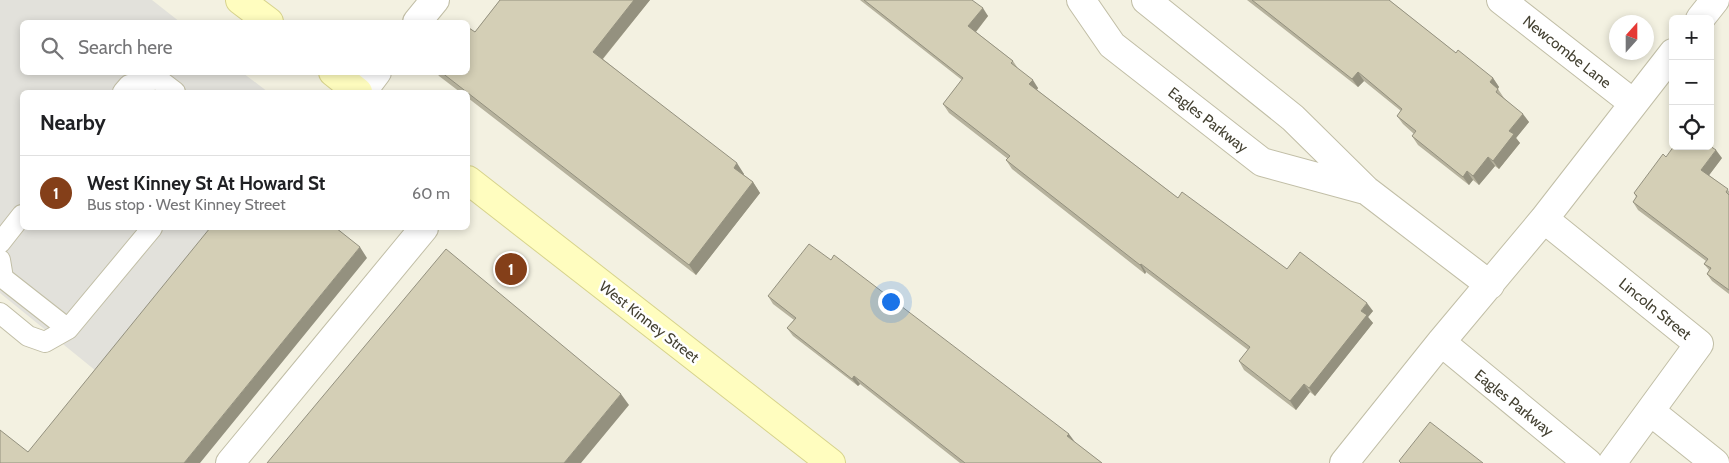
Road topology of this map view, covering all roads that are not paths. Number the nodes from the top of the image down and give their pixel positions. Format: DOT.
graph roads {
  1 [pos="240,0"];
  2 [pos="435,0"];
  3 [pos="1081,0"];
  4 [pos="1146,0"];
  5 [pos="1502,0"];
  6 [pos="1715,0"];
  7 [pos="1703,15"];
  8 [pos="266,20"];
  9 [pos="419,20"];
  10 [pos="1669,58"];
  11 [pos="337,75"];
  12 [pos="374,75"];
  13 [pos="125,90"];
  14 [pos="172,90"];
  15 [pos="357,90"];
  16 [pos="362,90"];
  17 [pos="1633,104"];
  18 [pos="470,182"];
  19 [pos="1366,190"];
  20 [pos="20,218"];
  21 [pos="1544,219"];
  22 [pos="150,230"];
  23 [pos="422,230"];
  24 [pos="0,243"];
  25 [pos="0,260"];
  26 [pos="1490,285"];
  27 [pos="0,313"];
  28 [pos="68,329"];
  29 [pos="1441,342"];
  30 [pos="1650,412"];
  31 [pos="230,463"];
  32 [pos="831,463"];
  33 [pos="1344,463"];
  34 [pos="1588,463"];
  35 [pos="1612,463"];
  36 [pos="1715,463"];
  1 -- 8 [label="street"];
  2 -- 9 [label="street"];
  3 -- 19 [label="street, Eagles Parkway"];
  4 -- 19 [label="street, Eagles Parkway"];
  5 -- 17 [label="street, Newcombe Lane"];
  6 -- 7 [label="street"];
  10 -- 17 [label="street"];
  11 -- 15 [label="street"];
  12 -- 16 [label="street"];
  13 -- 14 [label="lane"];
  17 -- 21 [label="street"];
  18 -- 32 [label="street, West Kinney Street"];
  19 -- 26 [label="street, Eagles Parkway"];
  20 -- 24 [label="lane"];
  21 -- 26 [label="street"];
  21 -- 30 [label="street, Lincoln Street"];
  22 -- 28 [label="lane"];
  23 -- 31 [label="street"];
  25 -- 28 [label="lane"];
  26 -- 29 [label="street"];
  27 -- 28 [label="lane"];
  29 -- 33 [label="street"];
  29 -- 34 [label="street, Eagles Parkway"];
  30 -- 35 [label="street, Lincoln Street"];
  30 -- 36 [label="street"];
}
